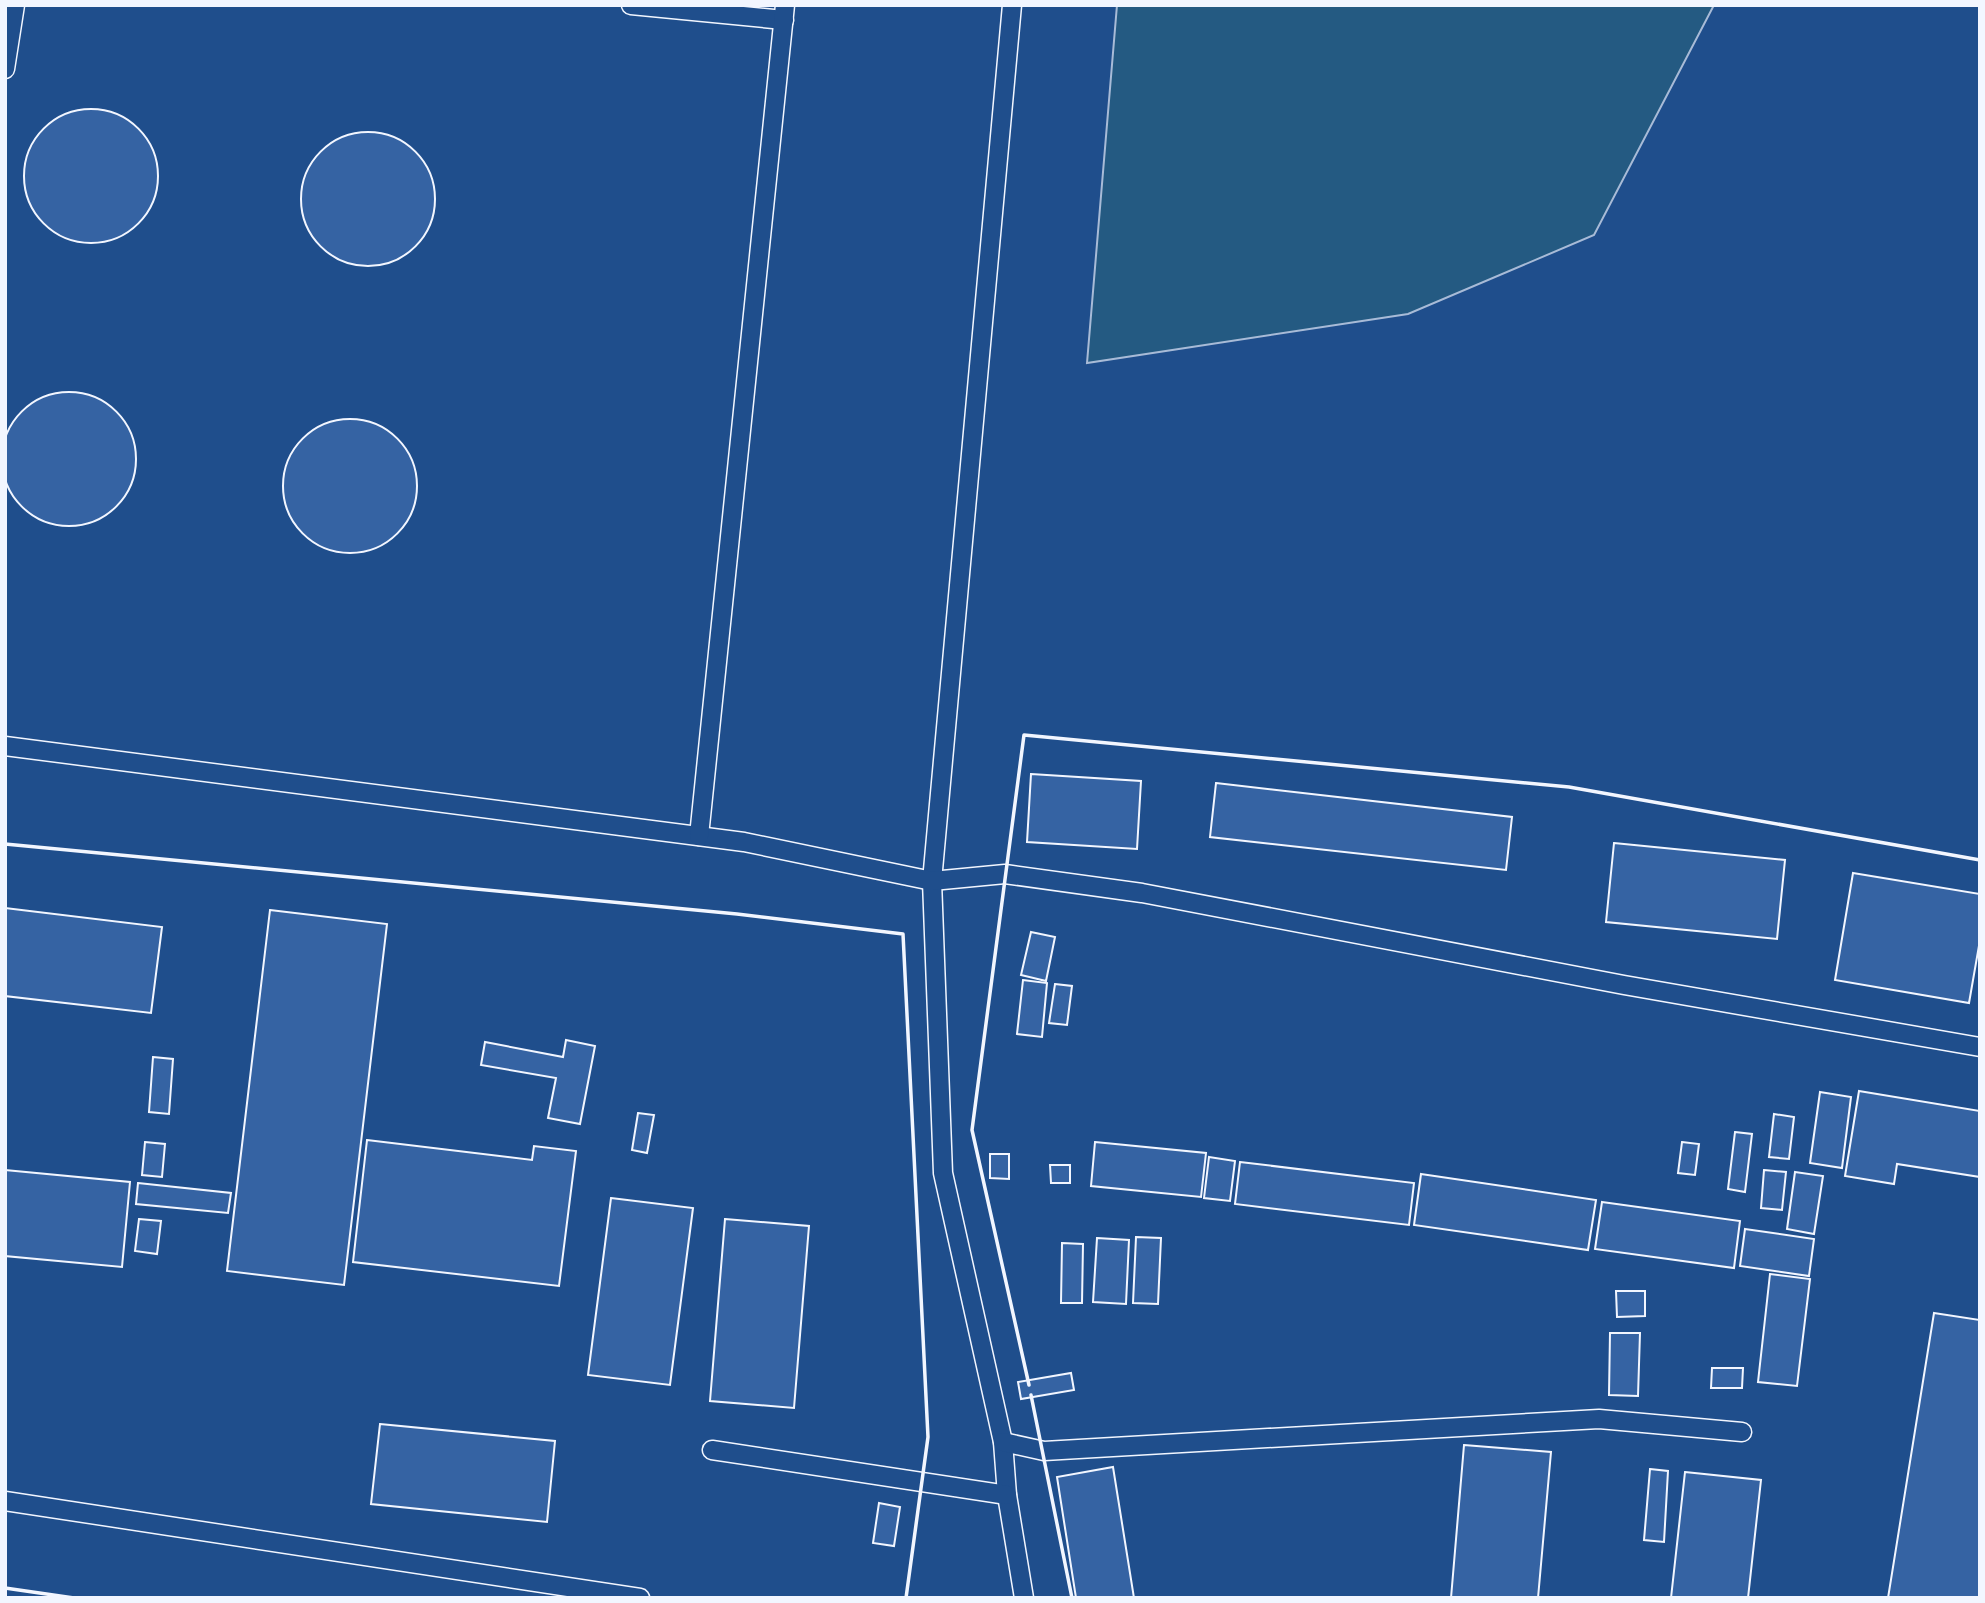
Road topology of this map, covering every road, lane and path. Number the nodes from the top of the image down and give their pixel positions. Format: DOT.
graph roads {
  1 [pos="15,5"];
  2 [pos="631,5"];
  3 [pos="1012,5"];
  4 [pos="785,13"];
  5 [pos="5,69"];
  6 [pos="5,746"];
  7 [pos="699,836"];
  8 [pos="932,881"];
  9 [pos="1980,1047"];
  10 [pos="1742,1432"];
  11 [pos="1003,1442"];
  12 [pos="712,1450"];
  13 [pos="1007,1495"];
  14 [pos="5,1501"];
  15 [pos="640,1598"];
  16 [pos="1024,1598"];
  1 -- 5 [label="lane"];
  2 -- 4 [label="lane"];
  3 -- 8 [label="lane"];
  4 -- 7 [label="lane"];
  6 -- 7 [label="lane"];
  7 -- 8 [label="lane"];
  8 -- 9 [label="lane"];
  8 -- 11 [label="lane"];
  10 -- 11 [label="lane"];
  11 -- 13 [label="lane"];
  12 -- 13 [label="lane"];
  13 -- 16 [label="lane"];
  14 -- 15 [label="lane"];
}
